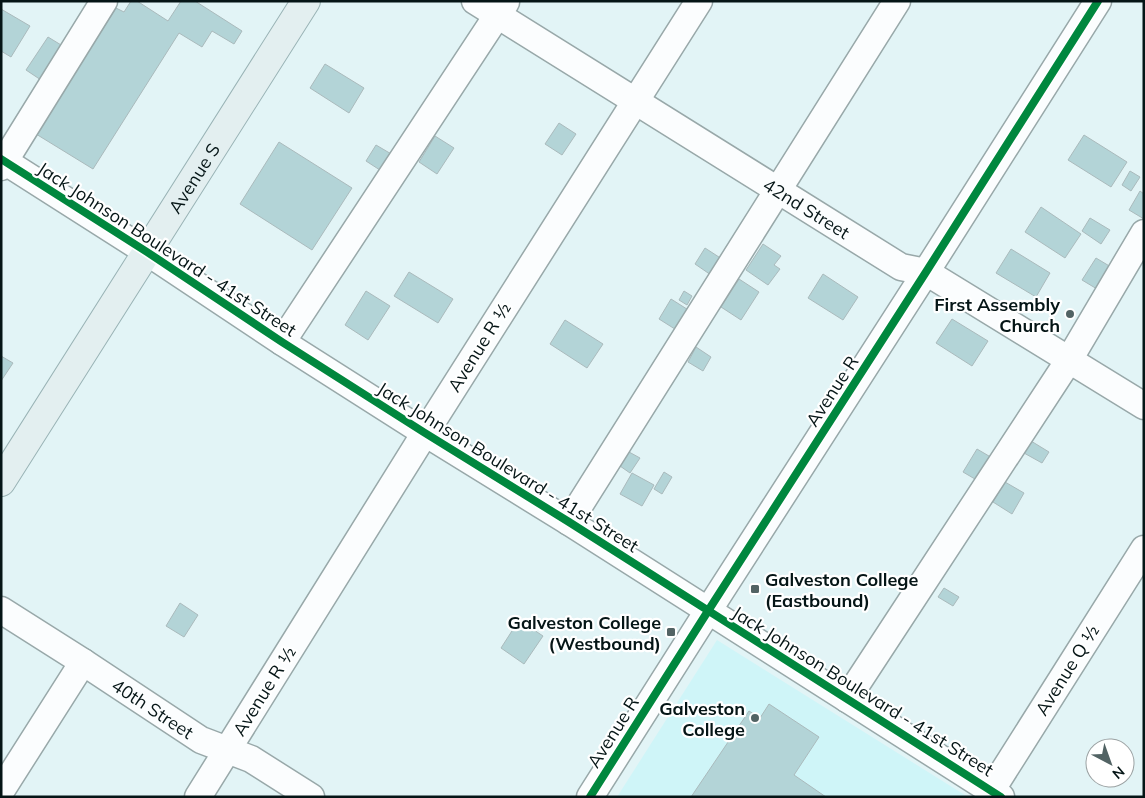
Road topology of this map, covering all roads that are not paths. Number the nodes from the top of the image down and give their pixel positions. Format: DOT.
graph roads {
  1 [pos="104,1"];
  2 [pos="306,1"];
  3 [pos="475,1"];
  4 [pos="698,1"];
  5 [pos="897,1"];
  6 [pos="1098,1"];
  7 [pos="502,9"];
  8 [pos="634,101"];
  9 [pos="2,162"];
  10 [pos="778,190"];
  11 [pos="1144,233"];
  12 [pos="147,252"];
  13 [pos="926,272"];
  14 [pos="282,342"];
  15 [pos="1069,360"];
  16 [pos="1144,406"];
  17 [pos="425,433"];
  18 [pos="1,482"];
  19 [pos="569,522"];
  20 [pos="1144,549"];
  21 [pos="1,610"];
  22 [pos="708,611"];
  23 [pos="83,662"];
  24 [pos="847,700"];
  25 [pos="228,750"];
  26 [pos="1,791"];
  27 [pos="996,794"];
  28 [pos="198,797"];
  29 [pos="311,797"];
  30 [pos="590,797"];
  1 -- 9 [label="street"];
  2 -- 12 [label="main road, Avenue S"];
  3 -- 7 [label="street, 42nd Street"];
  4 -- 8 [label="street, Avenue R ½"];
  5 -- 10 [label="street"];
  6 -- 13 [label="street, Avenue R"];
  7 -- 8 [label="street, 42nd Street"];
  7 -- 14 [label="street"];
  8 -- 10 [label="street, 42nd Street"];
  8 -- 17 [label="street, Avenue R ½"];
  9 -- 12 [label="street, Jack Johnson Boulevard - 41st Street"];
  10 -- 13 [label="street, 42nd Street"];
  10 -- 19 [label="street"];
  11 -- 15 [label="street"];
  12 -- 14 [label="street, Jack Johnson Boulevard - 41st Street"];
  12 -- 18 [label="main road, Avenue S"];
  13 -- 15 [label="street, 42nd Street"];
  13 -- 22 [label="street, Avenue R"];
  14 -- 17 [label="street, Jack Johnson Boulevard - 41st Street"];
  15 -- 16 [label="street, 42nd Street"];
  15 -- 24 [label="street"];
  17 -- 19 [label="street, Jack Johnson Boulevard - 41st Street"];
  17 -- 25 [label="street, Avenue R ½"];
  19 -- 22 [label="street, Jack Johnson Boulevard - 41st Street"];
  20 -- 27 [label="street, Avenue Q ½"];
  21 -- 23 [label="street, 40th Street"];
  22 -- 24 [label="street, Jack Johnson Boulevard - 41st Street"];
  22 -- 30 [label="street, Avenue R"];
  23 -- 25 [label="street, 40th Street"];
  23 -- 26 [label="street"];
  24 -- 27 [label="street, Jack Johnson Boulevard - 41st Street"];
  25 -- 28 [label="street, Avenue R ½"];
  25 -- 29 [label="street, 40th Street"];
}
